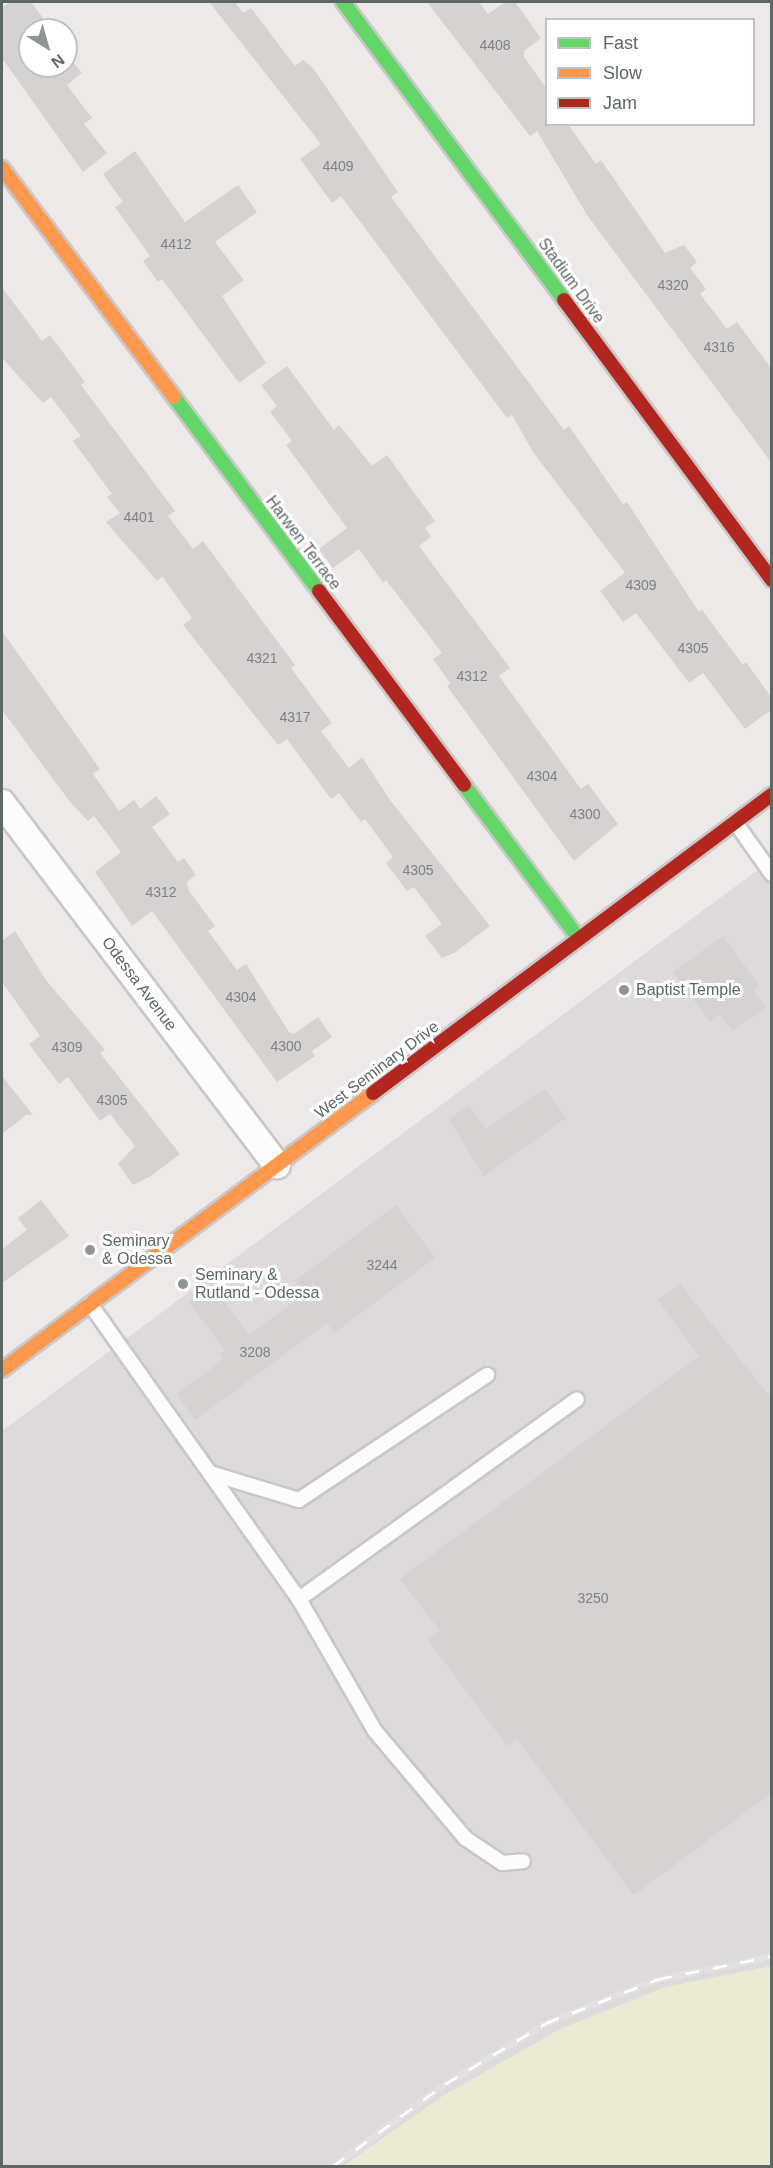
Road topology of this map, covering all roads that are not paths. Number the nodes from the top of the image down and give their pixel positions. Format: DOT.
graph roads {
  1 [pos="343,2"];
  2 [pos="2,168"];
  3 [pos="771,580"];
  4 [pos="771,795"];
  5 [pos="2,803"];
  6 [pos="735,822"];
  7 [pos="771,874"];
  8 [pos="579,939"];
  9 [pos="277,1165"];
  10 [pos="90,1304"];
  11 [pos="2,1370"];
  12 [pos="487,1375"];
  13 [pos="577,1399"];
  14 [pos="210,1473"];
  15 [pos="299,1599"];
  16 [pos="523,1861"];
  1 -- 3 [label="street, Stadium Drive"];
  2 -- 8 [label="street, Harwen Terrace"];
  4 -- 6 [label="street, West Seminary Drive"];
  5 -- 9 [label="street, Odessa Avenue"];
  6 -- 7 [label="lane"];
  6 -- 8 [label="street, West Seminary Drive"];
  8 -- 9 [label="street, West Seminary Drive"];
  9 -- 10 [label="street, West Seminary Drive"];
  10 -- 11 [label="street, West Seminary Drive"];
  10 -- 14 [label="lane"];
  12 -- 14 [label="lane"];
  13 -- 15 [label="lane"];
  14 -- 15 [label="lane"];
  15 -- 16 [label="lane"];
}
